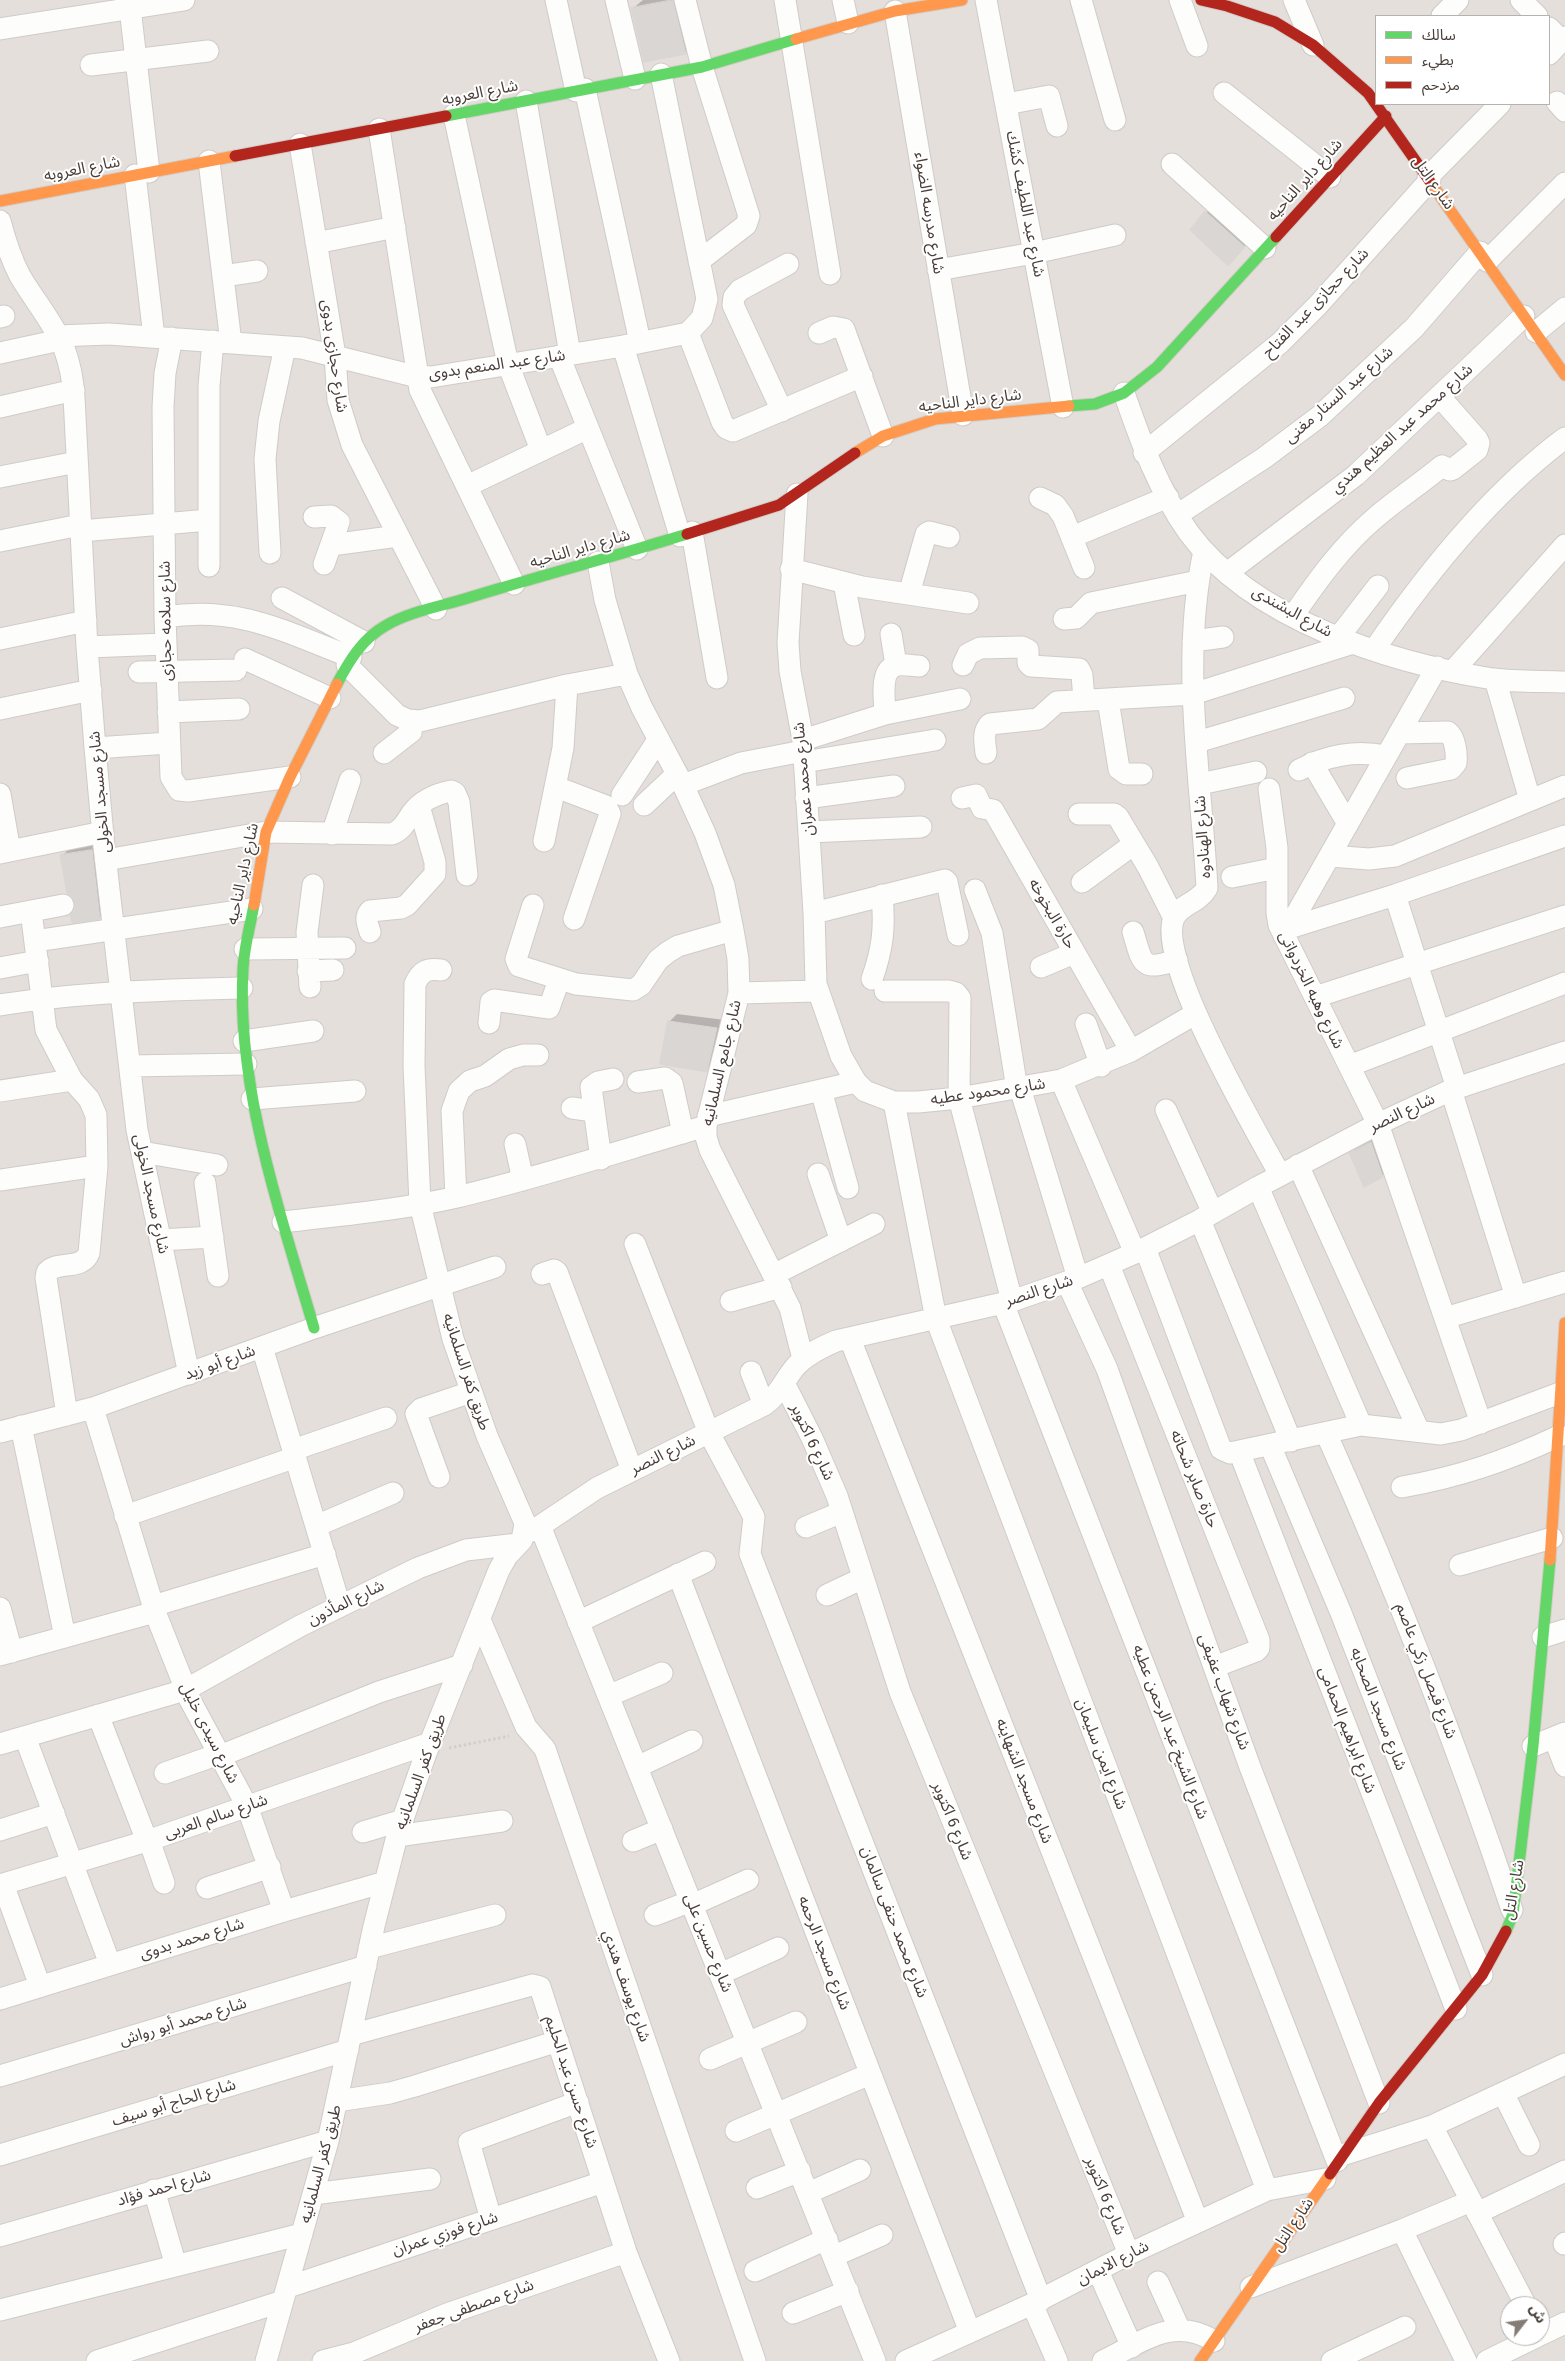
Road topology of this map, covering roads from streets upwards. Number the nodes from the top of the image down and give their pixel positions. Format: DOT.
graph roads {
  1 [pos="184,0"];
  2 [pos="556,0"];
  3 [pos="616,0"];
  4 [pos="685,0"];
  5 [pos="785,0"];
  6 [pos="843,0"];
  7 [pos="986,0"];
  8 [pos="1081,0"];
  9 [pos="1180,0"];
  10 [pos="1201,0"];
  11 [pos="1294,0"];
  12 [pos="1458,0"];
  13 [pos="1521,0"];
  14 [pos="951,1"];
  15 [pos="130,8"];
  16 [pos="895,11"];
  17 [pos="1443,15"];
  18 [pos="1536,15"];
  19 [pos="848,23"];
  20 [pos="0,29"];
  21 [pos="792,39"];
  22 [pos="1313,45"];
  23 [pos="1197,46"];
  24 [pos="208,51"];
  25 [pos="136,60"];
  26 [pos="91,65"];
  27 [pos="702,67"];
  28 [pos="661,74"];
  29 [pos="635,79"];
  30 [pos="1372,89"];
  31 [pos="581,90"];
  32 [pos="1224,93"];
  33 [pos="526,101"];
  34 [pos="1006,104"];
  35 [pos="1380,105"];
  36 [pos="1499,105"];
  37 [pos="454,115"];
  38 [pos="1386,116"];
  39 [pos="1115,120"];
  40 [pos="1057,126"];
  41 [pos="379,129"];
  42 [pos="300,144"];
  43 [pos="209,161"];
  44 [pos="1172,164"];
  45 [pos="142,174"];
  46 [pos="1330,178"];
  47 [pos="1429,178"];
  48 [pos="1565,183"];
  49 [pos="0,201"];
  50 [pos="0,222"];
  51 [pos="396,227"];
  52 [pos="1115,235"];
  53 [pos="316,243"];
  54 [pos="1266,248"];
  55 [pos="1034,253"];
  56 [pos="1484,256"];
  57 [pos="699,261"];
  58 [pos="788,264"];
  59 [pos="938,270"];
  60 [pos="9,271"];
  61 [pos="256,271"];
  62 [pos="830,274"];
  63 [pos="223,276"];
  64 [pos="1565,308"];
  65 [pos="1530,324"];
  66 [pos="688,333"];
  67 [pos="819,333"];
  68 [pos="59,338"];
  69 [pos="163,338"];
  70 [pos="222,342"];
  71 [pos="632,344"];
  72 [pos="285,347"];
  73 [pos="0,353"];
  74 [pos="564,355"];
  75 [pos="335,356"];
  76 [pos="508,364"];
  77 [pos="1565,375"];
  78 [pos="418,376"];
  79 [pos="862,376"];
  80 [pos="74,390"];
  81 [pos="1124,393"];
  82 [pos="1440,397"];
  83 [pos="0,407"];
  84 [pos="1063,407"];
  85 [pos="782,411"];
  86 [pos="963,415"];
  87 [pos="588,428"];
  88 [pos="883,436"];
  89 [pos="1565,438"];
  90 [pos="541,450"];
  91 [pos="1144,453"];
  92 [pos="77,462"];
  93 [pos="0,477"];
  94 [pos="467,486"];
  95 [pos="798,494"];
  96 [pos="1040,498"];
  97 [pos="1173,506"];
  98 [pos="314,517"];
  99 [pos="209,520"];
  100 [pos="164,524"];
  101 [pos="80,528"];
  102 [pos="686,534"];
  103 [pos="398,536"];
  104 [pos="949,537"];
  105 [pos="1072,537"];
  106 [pos="0,541"];
  107 [pos="1565,545"];
  108 [pos="637,549"];
  109 [pos="1204,551"];
  110 [pos="270,553"];
  111 [pos="598,562"];
  112 [pos="209,566"];
  113 [pos="1084,568"];
  114 [pos="792,569"];
  115 [pos="1227,573"];
  116 [pos="1198,581"];
  117 [pos="844,582"];
  118 [pos="514,584"];
  119 [pos="1378,586"];
  120 [pos="909,594"];
  121 [pos="282,598"];
  122 [pos="968,603"];
  123 [pos="436,609"];
  124 [pos="1293,616"];
  125 [pos="165,617"];
  126 [pos="1064,619"];
  127 [pos="86,621"];
  128 [pos="891,634"];
  129 [pos="854,635"];
  130 [pos="1223,637"];
  131 [pos="0,639"];
  132 [pos="1345,640"];
  133 [pos="1192,641"];
  134 [pos="166,644"];
  135 [pos="87,647"];
  136 [pos="1374,650"];
  137 [pos="354,655"];
  138 [pos="896,665"];
  139 [pos="963,665"];
  140 [pos="919,666"];
  141 [pos="1445,668"];
  142 [pos="139,672"];
  143 [pos="167,672"];
  144 [pos="627,674"];
  145 [pos="717,678"];
  146 [pos="1495,679"];
  147 [pos="1565,682"];
  148 [pos="567,685"];
  149 [pos="91,690"];
  150 [pos="1193,694"];
  151 [pos="330,698"];
  152 [pos="1344,698"];
  153 [pos="960,699"];
  154 [pos="1084,700"];
  155 [pos="1108,700"];
  156 [pos="0,709"];
  157 [pos="239,709"];
  158 [pos="168,712"];
  159 [pos="885,714"];
  160 [pos="408,720"];
  161 [pos="1399,733"];
  162 [pos="658,740"];
  163 [pos="935,740"];
  164 [pos="169,742"];
  165 [pos="1197,742"];
  166 [pos="95,748"];
  167 [pos="803,751"];
  168 [pos="986,752"];
  169 [pos="384,753"];
  170 [pos="1386,756"];
  171 [pos="1256,772"];
  172 [pos="1142,774"];
  173 [pos="290,776"];
  174 [pos="1407,778"];
  175 [pos="350,780"];
  176 [pos="680,780"];
  177 [pos="1200,784"];
  178 [pos="894,786"];
  179 [pos="1565,786"];
  180 [pos="556,787"];
  181 [pos="1269,789"];
  182 [pos="0,794"];
  183 [pos="622,795"];
  184 [pos="806,798"];
  185 [pos="962,798"];
  186 [pos="1530,800"];
  187 [pos="644,805"];
  188 [pos="418,806"];
  189 [pos="1079,814"];
  190 [pos="1348,824"];
  191 [pos="922,827"];
  192 [pos="103,832"];
  193 [pos="266,832"];
  194 [pos="809,832"];
  195 [pos="332,834"];
  196 [pos="1565,836"];
  197 [pos="544,841"];
  198 [pos="1134,844"];
  199 [pos="5,852"];
  200 [pos="1330,856"];
  201 [pos="106,860"];
  202 [pos="1277,868"];
  203 [pos="467,875"];
  204 [pos="1232,876"];
  205 [pos="1082,882"];
  206 [pos="313,885"];
  207 [pos="975,890"];
  208 [pos="882,895"];
  209 [pos="1395,896"];
  210 [pos="64,905"];
  211 [pos="533,905"];
  212 [pos="252,909"];
  213 [pos="31,911"];
  214 [pos="814,913"];
  215 [pos="1565,916"];
  216 [pos="0,917"];
  217 [pos="574,918"];
  218 [pos="1174,918"];
  219 [pos="114,930"];
  220 [pos="733,930"];
  221 [pos="370,932"];
  222 [pos="1133,932"];
  223 [pos="1286,932"];
  224 [pos="958,935"];
  225 [pos="307,948"];
  226 [pos="345,948"];
  227 [pos="245,949"];
  228 [pos="37,951"];
  229 [pos="1074,953"];
  230 [pos="1177,960"];
  231 [pos="1417,964"];
  232 [pos="1041,967"];
  233 [pos="0,968"];
  234 [pos="333,970"];
  235 [pos="441,970"];
  236 [pos="559,980"];
  237 [pos="1565,983"];
  238 [pos="242,988"];
  239 [pos="122,992"];
  240 [pos="739,993"];
  241 [pos="819,997"];
  242 [pos="1315,997"];
  243 [pos="42,998"];
  244 [pos="0,1005"];
  245 [pos="1195,1014"];
  246 [pos="490,1024"];
  247 [pos="1086,1024"];
  248 [pos="313,1031"];
  249 [pos="1439,1032"];
  250 [pos="244,1041"];
  251 [pos="1132,1051"];
  252 [pos="1565,1052"];
  253 [pos="538,1055"];
  254 [pos="246,1064"];
  255 [pos="130,1066"];
  256 [pos="1101,1066"];
  257 [pos="1349,1066"];
  258 [pos="613,1079"];
  259 [pos="72,1080"];
  260 [pos="1061,1080"];
  261 [pos="638,1082"];
  262 [pos="856,1082"];
  263 [pos="1018,1089"];
  264 [pos="1454,1089"];
  265 [pos="821,1090"];
  266 [pos="0,1091"];
  267 [pos="355,1091"];
  268 [pos="959,1098"];
  269 [pos="252,1099"];
  270 [pos="894,1102"];
  271 [pos="572,1108"];
  272 [pos="1166,1110"];
  273 [pos="594,1111"];
  274 [pos="707,1121"];
  275 [pos="1378,1124"];
  276 [pos="683,1133"];
  277 [pos="515,1144"];
  278 [pos="142,1152"];
  279 [pos="601,1159"];
  280 [pos="97,1166"];
  281 [pos="217,1166"];
  282 [pos="1289,1170"];
  283 [pos="818,1174"];
  284 [pos="0,1180"];
  285 [pos="523,1180"];
  286 [pos="205,1183"];
  287 [pos="1258,1187"];
  288 [pos="848,1188"];
  289 [pos="456,1197"];
  290 [pos="420,1204"];
  291 [pos="1206,1216"];
  292 [pos="283,1222"];
  293 [pos="874,1224"];
  294 [pos="212,1237"];
  295 [pos="160,1240"];
  296 [pos="841,1241"];
  297 [pos="635,1244"];
  298 [pos="1140,1251"];
  299 [pos="1109,1265"];
  300 [pos="495,1267"];
  301 [pos="542,1274"];
  302 [pos="218,1276"];
  303 [pos="1073,1280"];
  304 [pos="778,1281"];
  305 [pos="1565,1282"];
  306 [pos="438,1286"];
  307 [pos="1516,1297"];
  308 [pos="730,1301"];
  309 [pos="1008,1302"];
  310 [pos="1445,1318"];
  311 [pos="936,1319"];
  312 [pos="1565,1323"];
  313 [pos="314,1328"];
  314 [pos="850,1339"];
  315 [pos="262,1347"];
  316 [pos="803,1359"];
  317 [pos="751,1372"];
  318 [pos="189,1374"];
  319 [pos="784,1385"];
  320 [pos="470,1392"];
  321 [pos="1563,1392"];
  322 [pos="764,1405"];
  323 [pos="93,1408"];
  324 [pos="67,1414"];
  325 [pos="386,1418"];
  326 [pos="1481,1423"];
  327 [pos="21,1426"];
  328 [pos="1361,1426"];
  329 [pos="1419,1431"];
  330 [pos="0,1432"];
  331 [pos="709,1433"];
  332 [pos="1326,1433"];
  333 [pos="1559,1436"];
  334 [pos="1281,1443"];
  335 [pos="1231,1452"];
  336 [pos="294,1454"];
  337 [pos="1561,1462"];
  338 [pos="632,1470"];
  339 [pos="439,1477"];
  340 [pos="1402,1488"];
  341 [pos="393,1493"];
  342 [pos="842,1512"];
  343 [pos="125,1516"];
  344 [pos="316,1526"];
  345 [pos="806,1527"];
  346 [pos="527,1535"];
  347 [pos="1552,1538"];
  348 [pos="325,1554"];
  349 [pos="1558,1557"];
  350 [pos="705,1562"];
  351 [pos="1460,1565"];
  352 [pos="678,1574"];
  353 [pos="863,1578"];
  354 [pos="827,1595"];
  355 [pos="340,1606"];
  356 [pos="0,1608"];
  357 [pos="154,1609"];
  358 [pos="480,1620"];
  359 [pos="578,1622"];
  360 [pos="1565,1630"];
  361 [pos="1543,1636"];
  362 [pos="65,1637"];
  363 [pos="6,1654"];
  364 [pos="462,1665"];
  365 [pos="1214,1666"];
  366 [pos="662,1673"];
  367 [pos="185,1690"];
  368 [pos="608,1696"];
  369 [pos="98,1716"];
  370 [pos="1560,1736"];
  371 [pos="25,1737"];
  372 [pos="692,1741"];
  373 [pos="0,1744"];
  374 [pos="1533,1746"];
  375 [pos="428,1748"];
  376 [pos="220,1755"];
  377 [pos="1565,1766"];
  378 [pos="637,1767"];
  379 [pos="165,1773"];
  380 [pos="247,1806"];
  381 [pos="54,1813"];
  382 [pos="502,1820"];
  383 [pos="400,1828"];
  384 [pos="662,1829"];
  385 [pos="0,1830"];
  386 [pos="363,1832"];
  387 [pos="148,1840"];
  388 [pos="633,1841"];
  389 [pos="73,1863"];
  390 [pos="270,1868"];
  391 [pos="748,1880"];
  392 [pos="385,1882"];
  393 [pos="164,1883"];
  394 [pos="2,1885"];
  395 [pos="207,1888"];
  396 [pos="692,1903"];
  397 [pos="284,1910"];
  398 [pos="1513,1914"];
  399 [pos="655,1915"];
  400 [pos="495,1916"];
  401 [pos="778,1948"];
  402 [pos="368,1957"];
  403 [pos="110,1964"];
  404 [pos="720,1974"];
  405 [pos="1482,1974"];
  406 [pos="40,1986"];
  407 [pos="0,1999"];
  408 [pos="1456,2009"];
  409 [pos="796,2022"];
  410 [pos="558,2041"];
  411 [pos="350,2043"];
  412 [pos="748,2043"];
  413 [pos="710,2059"];
  414 [pos="1565,2064"];
  415 [pos="870,2074"];
  416 [pos="0,2076"];
  417 [pos="1503,2093"];
  418 [pos="337,2101"];
  419 [pos="578,2102"];
  420 [pos="1379,2103"];
  421 [pos="777,2114"];
  422 [pos="1432,2126"];
  423 [pos="736,2131"];
  424 [pos="328,2141"];
  425 [pos="1530,2145"];
  426 [pos="0,2155"];
  427 [pos="1340,2158"];
  428 [pos="860,2170"];
  429 [pos="800,2171"];
  430 [pos="1565,2171"];
  431 [pos="430,2179"];
  432 [pos="1324,2179"];
  433 [pos="603,2182"];
  434 [pos="757,2188"];
  435 [pos="154,2190"];
  436 [pos="1267,2190"];
  437 [pos="808,2193"];
  438 [pos="313,2194"];
  439 [pos="1474,2207"];
  440 [pos="491,2219"];
  441 [pos="1198,2222"];
  442 [pos="1402,2230"];
  443 [pos="302,2234"];
  444 [pos="882,2235"];
  445 [pos="0,2236"];
  446 [pos="830,2248"];
  447 [pos="626,2252"];
  448 [pos="1129,2254"];
  449 [pos="176,2266"];
  450 [pos="1098,2270"];
  451 [pos="755,2271"];
  452 [pos="1158,2282"];
  453 [pos="1251,2287"];
  454 [pos="848,2291"];
  455 [pos="285,2294"];
  456 [pos="1521,2296"];
  457 [pos="1036,2302"];
  458 [pos="0,2310"];
  459 [pos="793,2313"];
  460 [pos="1565,2323"];
  461 [pos="1405,2327"];
  462 [pos="1179,2328"];
  463 [pos="1550,2330"];
  464 [pos="970,2332"];
  465 [pos="1214,2341"];
  466 [pos="1518,2346"];
  467 [pos="1132,2347"];
  468 [pos="910,2360"];
  469 [pos="96,2361"];
  470 [pos="266,2361"];
  471 [pos="323,2361"];
  472 [pos="669,2361"];
  473 [pos="755,2361"];
  474 [pos="874,2361"];
  475 [pos="1057,2361"];
  476 [pos="1103,2361"];
  477 [pos="1200,2361"];
  478 [pos="1332,2361"];
  479 [pos="1466,2361"];
  480 [pos="1487,2361"];
  1 -- 15 [label="street"];
  2 -- 31 [label="street"];
  3 -- 29 [label="street"];
  4 -- 27 [label="street"];
  5 -- 21 [label="street"];
  6 -- 19 [label="street"];
  7 -- 34 [label="street, شارع عبد اللطيف كشك"];
  8 -- 39 [label="street"];
  9 -- 23 [label="street"];
  10 -- 22 [label="street"];
  11 -- 22 [label="street, شارع التل"];
  12 -- 17 [label="street"];
  13 -- 18 [label="street"];
  14 -- 16 [label="street, شارع العروبه"];
  15 -- 20 [label="street"];
  15 -- 25 [label="street, شارع سلامه حجازى"];
  16 -- 19 [label="street, شارع العروبه"];
  16 -- 59 [label="street, شارع مدرسه الضواء"];
  19 -- 21 [label="street, شارع العروبه"];
  21 -- 27 [label="street, شارع العروبه"];
  21 -- 62 [label="street"];
  22 -- 30 [label="street, شارع التل"];
  24 -- 25 [label="street"];
  25 -- 26 [label="street"];
  25 -- 45 [label="street, شارع سلامه حجازى"];
  27 -- 28 [label="street, شارع العروبه"];
  27 -- 57 [label="street"];
  28 -- 29 [label="street, شارع العروبه"];
  28 -- 57 [label="street"];
  29 -- 31 [label="street, شارع العروبه"];
  31 -- 33 [label="street, شارع العروبه"];
  31 -- 71 [label="street"];
  32 -- 46 [label="street"];
  33 -- 37 [label="street, شارع العروبه"];
  33 -- 74 [label="street"];
  34 -- 40 [label="street"];
  34 -- 55 [label="street, شارع عبد اللطيف كشك"];
  35 -- 38 [label="street, شارع التل"];
  36 -- 47 [label="street, شارع حجازى عبد الفتاح"];
  37 -- 41 [label="street, شارع العروبه"];
  37 -- 76 [label="street"];
  38 -- 46 [label="street, شارع داير الناحيه"];
  38 -- 47 [label="street, شارع التل"];
  41 -- 42 [label="street, شارع العروبه"];
  41 -- 51 [label="street"];
  42 -- 43 [label="street, شارع العروبه"];
  42 -- 53 [label="street, شارع حجازى بدوى"];
  43 -- 45 [label="street, شارع العروبه"];
  43 -- 63 [label="street"];
  44 -- 54 [label="street"];
  45 -- 49 [label="street, شارع العروبه"];
  45 -- 69 [label="street, شارع سلامه حجازى"];
  46 -- 54 [label="street, شارع داير الناحيه"];
  47 -- 56 [label="street, شارع التل"];
  47 -- 91 [label="street, شارع حجازى عبد الفتاح"];
  48 -- 56 [label="street, شارع عبد الستار مغنى"];
  50 -- 60 [label="street, شارع مسجد الخولى"];
  51 -- 53 [label="street"];
  51 -- 78 [label="street"];
  52 -- 55 [label="street"];
  53 -- 75 [label="street, شارع حجازى بدوى"];
  54 -- 81 [label="street, شارع داير الناحيه"];
  55 -- 59 [label="street"];
  55 -- 84 [label="street, شارع عبد اللطيف كشك"];
  56 -- 65 [label="street, شارع التل"];
  56 -- 97 [label="street, شارع عبد الستار مغنى"];
  57 -- 66 [label="street"];
  58 -- 85 [label="street"];
  59 -- 86 [label="street, شارع مدرسه الضواء"];
  60 -- 68 [label="street, شارع مسجد الخولى"];
  61 -- 63 [label="street"];
  63 -- 70 [label="street"];
  64 -- 65 [label="street, شارع محمد عبد العظيم هندي"];
  65 -- 77 [label="street, شارع التل"];
  65 -- 82 [label="street, شارع محمد عبد العظيم هندي"];
  66 -- 71 [label="street, شارع عبد المنعم بدوى"];
  66 -- 85 [label="street"];
  67 -- 79 [label="street"];
  68 -- 69 [label="street, شارع عبد المنعم بدوى"];
  68 -- 73 [label="street, شارع عبد المنعم بدوى"];
  68 -- 80 [label="street, شارع مسجد الخولى"];
  69 -- 70 [label="street, شارع عبد المنعم بدوى"];
  69 -- 100 [label="street, شارع سلامه حجازى"];
  70 -- 72 [label="street, شارع عبد المنعم بدوى"];
  70 -- 99 [label="street"];
  71 -- 74 [label="street, شارع عبد المنعم بدوى"];
  71 -- 102 [label="street"];
  72 -- 75 [label="street, شارع عبد المنعم بدوى"];
  72 -- 110 [label="street"];
  74 -- 76 [label="street, شارع عبد المنعم بدوى"];
  74 -- 87 [label="street"];
  75 -- 78 [label="street, شارع عبد المنعم بدوى"];
  75 -- 103 [label="street, شارع حجازى بدوى"];
  76 -- 78 [label="street, شارع عبد المنعم بدوى"];
  76 -- 90 [label="street"];
  78 -- 94 [label="street"];
  79 -- 85 [label="street"];
  79 -- 88 [label="street"];
  80 -- 83 [label="street"];
  80 -- 92 [label="street, شارع مسجد الخولى"];
  81 -- 84 [label="street, شارع داير الناحيه"];
  81 -- 91 [label="street, شارع البشندى"];
  82 -- 115 [label="street, شارع محمد عبد العظيم هندي"];
  82 -- 124 [label="street"];
  84 -- 86 [label="street, شارع داير الناحيه"];
  86 -- 88 [label="street, شارع داير الناحيه"];
  87 -- 90 [label="street"];
  87 -- 108 [label="street"];
  88 -- 95 [label="street, شارع داير الناحيه"];
  89 -- 136 [label="street"];
  90 -- 94 [label="street"];
  91 -- 97 [label="street, شارع البشندى"];
  92 -- 93 [label="street"];
  92 -- 101 [label="street, شارع مسجد الخولى"];
  94 -- 118 [label="street"];
  95 -- 102 [label="street, شارع داير الناحيه"];
  95 -- 114 [label="street, شارع محمد عمران"];
  96 -- 105 [label="street"];
  97 -- 105 [label="street, شارع عبد الستار مغنى"];
  97 -- 109 [label="street, شارع البشندى"];
  98 -- 103 [label="street"];
  99 -- 100 [label="street"];
  99 -- 112 [label="street"];
  100 -- 101 [label="street"];
  100 -- 125 [label="street, شارع سلامه حجازى"];
  101 -- 106 [label="street"];
  101 -- 127 [label="street, شارع مسجد الخولى"];
  102 -- 108 [label="street, شارع داير الناحيه"];
  102 -- 145 [label="street"];
  103 -- 123 [label="street, شارع حجازى بدوى"];
  104 -- 120 [label="street"];
  105 -- 113 [label="street"];
  107 -- 141 [label="street"];
  108 -- 111 [label="street, شارع داير الناحيه"];
  109 -- 115 [label="street, شارع البشندى"];
  109 -- 116 [label="street, شارع الهنادوه"];
  111 -- 118 [label="street, شارع داير الناحيه"];
  111 -- 144 [label="street, شارع جامع السلمانيه"];
  114 -- 117 [label="street"];
  114 -- 167 [label="street, شارع محمد عمران"];
  115 -- 124 [label="street, شارع البشندى"];
  116 -- 126 [label="street"];
  116 -- 133 [label="street, شارع الهنادوه"];
  117 -- 120 [label="street"];
  117 -- 129 [label="street"];
  118 -- 123 [label="street, شارع داير الناحيه"];
  119 -- 132 [label="street"];
  120 -- 122 [label="street"];
  121 -- 137 [label="street"];
  123 -- 137 [label="street, شارع داير الناحيه"];
  124 -- 132 [label="street, شارع البشندى"];
  125 -- 134 [label="street, شارع سلامه حجازى"];
  125 -- 137 [label="street"];
  127 -- 131 [label="street"];
  127 -- 135 [label="street, شارع مسجد الخولى"];
  128 -- 138 [label="street"];
  130 -- 133 [label="street"];
  132 -- 136 [label="street, شارع البشندى"];
  132 -- 150 [label="street"];
  133 -- 150 [label="street, شارع الهنادوه"];
  134 -- 135 [label="street"];
  134 -- 143 [label="street, شارع سلامه حجازى"];
  135 -- 149 [label="street, شارع مسجد الخولى"];
  136 -- 141 [label="street, شارع البشندى"];
  137 -- 151 [label="street, شارع داير الناحيه"];
  137 -- 160 [label="street"];
  138 -- 140 [label="street"];
  138 -- 159 [label="street"];
  139 -- 154 [label="street"];
  141 -- 146 [label="street, شارع البشندى"];
  141 -- 161 [label="street"];
  142 -- 143 [label="street"];
  143 -- 151 [label="street"];
  143 -- 158 [label="street, شارع سلامه حجازى"];
  144 -- 148 [label="street"];
  144 -- 162 [label="street, شارع جامع السلمانيه"];
  146 -- 147 [label="street, شارع البشندى"];
  146 -- 186 [label="street"];
  148 -- 160 [label="street"];
  148 -- 180 [label="street"];
  149 -- 156 [label="street"];
  149 -- 166 [label="street, شارع مسجد الخولى"];
  150 -- 155 [label="street"];
  150 -- 165 [label="street, شارع الهنادوه"];
  151 -- 173 [label="street, شارع داير الناحيه"];
  152 -- 165 [label="street"];
  153 -- 159 [label="street"];
  154 -- 155 [label="street"];
  154 -- 168 [label="street"];
  155 -- 172 [label="street"];
  157 -- 158 [label="street"];
  158 -- 164 [label="street, شارع سلامه حجازى"];
  159 -- 167 [label="street"];
  160 -- 169 [label="street"];
  161 -- 170 [label="street"];
  161 -- 174 [label="street"];
  162 -- 176 [label="street, شارع جامع السلمانيه"];
  162 -- 183 [label="street"];
  163 -- 167 [label="street"];
  164 -- 166 [label="street"];
  164 -- 173 [label="street, شارع سلامه حجازى"];
  165 -- 177 [label="street, شارع الهنادوه"];
  166 -- 192 [label="street, شارع مسجد الخولى"];
  167 -- 176 [label="street"];
  167 -- 184 [label="street, شارع محمد عمران"];
  170 -- 190 [label="street"];
  170 -- 190 [label="street"];
  171 -- 177 [label="street"];
  173 -- 193 [label="street, شارع داير الناحيه"];
  175 -- 195 [label="street"];
  176 -- 187 [label="street"];
  176 -- 220 [label="street, شارع جامع السلمانيه"];
  177 -- 218 [label="street, شارع الهنادوه"];
  178 -- 184 [label="street"];
  179 -- 186 [label="street"];
  180 -- 197 [label="street"];
  180 -- 217 [label="street"];
  181 -- 202 [label="street, شارع وهبه الخردواتى"];
  182 -- 199 [label="street"];
  184 -- 194 [label="street, شارع محمد عمران"];
  185 -- 229 [label="street, حارة البخوخه"];
  186 -- 200 [label="street"];
  188 -- 195 [label="street"];
  188 -- 203 [label="street"];
  188 -- 221 [label="street"];
  189 -- 198 [label="street"];
  190 -- 200 [label="street"];
  191 -- 194 [label="street"];
  192 -- 199 [label="street"];
  192 -- 201 [label="street, شارع مسجد الخولى"];
  193 -- 195 [label="street"];
  193 -- 201 [label="street"];
  193 -- 212 [label="street, شارع داير الناحيه"];
  194 -- 214 [label="street, شارع محمد عمران"];
  196 -- 209 [label="street"];
  198 -- 205 [label="street"];
  198 -- 218 [label="street"];
  200 -- 223 [label="street"];
  201 -- 219 [label="street, شارع مسجد الخولى"];
  202 -- 204 [label="street"];
  202 -- 223 [label="street, شارع وهبه الخردواتى"];
  206 -- 225 [label="street"];
  207 -- 263 [label="street, شارع شهاب عفيفى"];
  208 -- 214 [label="street"];
  208 -- 224 [label="street"];
  208 -- 268 [label="street, شارع الشيخ عبد الرحمن عطيه"];
  209 -- 223 [label="street"];
  209 -- 231 [label="street"];
  210 -- 213 [label="street"];
  211 -- 236 [label="street"];
  212 -- 219 [label="street"];
  212 -- 227 [label="street, شارع داير الناحيه"];
  213 -- 216 [label="street"];
  213 -- 228 [label="street"];
  214 -- 241 [label="street, شارع محمد عمران"];
  215 -- 231 [label="street"];
  218 -- 230 [label="street"];
  219 -- 228 [label="street"];
  219 -- 239 [label="street, شارع مسجد الخولى"];
  220 -- 236 [label="street"];
  220 -- 240 [label="street, شارع جامع السلمانيه"];
  222 -- 230 [label="street"];
  223 -- 242 [label="street, شارع وهبه الخردواتى"];
  225 -- 226 [label="street"];
  225 -- 227 [label="street"];
  225 -- 234 [label="street"];
  227 -- 238 [label="street, شارع داير الناحيه"];
  228 -- 233 [label="street"];
  228 -- 243 [label="street"];
  229 -- 232 [label="street"];
  229 -- 251 [label="street, حارة البخوخه"];
  230 -- 245 [label="street"];
  231 -- 242 [label="street"];
  231 -- 249 [label="street"];
  235 -- 290 [label="street, طريق كفر السلمانيه"];
  236 -- 246 [label="street"];
  237 -- 249 [label="street"];
  238 -- 239 [label="street"];
  238 -- 250 [label="street, شارع داير الناحيه"];
  239 -- 243 [label="street"];
  239 -- 255 [label="street, شارع مسجد الخولى"];
  240 -- 241 [label="street"];
  240 -- 274 [label="street, شارع جامع السلمانيه"];
  241 -- 262 [label="street, شارع محمود عطيه"];
  242 -- 257 [label="street, شارع وهبه الخردواتى"];
  243 -- 244 [label="street"];
  243 -- 259 [label="street"];
  245 -- 251 [label="street, شارع محمود عطيه"];
  245 -- 282 [label="street"];
  247 -- 256 [label="street"];
  248 -- 250 [label="street"];
  249 -- 257 [label="street"];
  249 -- 264 [label="street"];
  250 -- 254 [label="street, شارع داير الناحيه"];
  251 -- 256 [label="street, شارع محمود عطيه"];
  252 -- 264 [label="street, شارع النصر"];
  253 -- 289 [label="street"];
  254 -- 255 [label="street"];
  254 -- 269 [label="street, شارع داير الناحيه"];
  255 -- 278 [label="street, شارع مسجد الخولى"];
  256 -- 260 [label="street, شارع محمود عطيه"];
  257 -- 275 [label="street, شارع وهبه الخردواتى"];
  258 -- 273 [label="street"];
  259 -- 266 [label="street"];
  259 -- 280 [label="street"];
  260 -- 263 [label="street, شارع محمود عطيه"];
  260 -- 298 [label="street, شارع ابراهيم الحمامى"];
  261 -- 276 [label="street"];
  262 -- 265 [label="street"];
  262 -- 270 [label="street, شارع محمود عطيه"];
  263 -- 268 [label="street, شارع محمود عطيه"];
  263 -- 303 [label="street, شارع شهاب عفيفى"];
  264 -- 275 [label="street, شارع النصر"];
  264 -- 307 [label="street"];
  265 -- 274 [label="street"];
  265 -- 288 [label="street"];
  267 -- 269 [label="street"];
  268 -- 270 [label="street, شارع محمود عطيه"];
  268 -- 309 [label="street, شارع الشيخ عبد الرحمن عطيه"];
  269 -- 292 [label="street, شارع داير الناحيه"];
  270 -- 311 [label="street, شارع ايمن سليمان"];
  271 -- 273 [label="street"];
  272 -- 291 [label="street, شارع مسجد الصحابه"];
  273 -- 279 [label="street"];
  274 -- 276 [label="street"];
  274 -- 304 [label="street, شارع جامع السلمانيه"];
  275 -- 282 [label="street, شارع النصر"];
  275 -- 310 [label="street, شارع وهبه الخردواتى"];
  276 -- 279 [label="street"];
  277 -- 285 [label="street"];
  278 -- 281 [label="street"];
  278 -- 295 [label="street, شارع مسجد الخولى"];
  279 -- 285 [label="street"];
  280 -- 284 [label="street"];
  280 -- 324 [label="street"];
  282 -- 287 [label="street, شارع النصر"];
  282 -- 329 [label="street"];
  283 -- 296 [label="street"];
  285 -- 289 [label="street"];
  286 -- 294 [label="street"];
  287 -- 291 [label="street, شارع النصر"];
  287 -- 328 [label="street"];
  289 -- 290 [label="street"];
  290 -- 292 [label="street"];
  290 -- 306 [label="street, طريق كفر السلمانيه"];
  291 -- 298 [label="street, شارع النصر"];
  291 -- 334 [label="street, شارع مسجد الصحابه"];
  292 -- 313 [label="street, شارع داير الناحيه"];
  293 -- 296 [label="street"];
  294 -- 295 [label="street"];
  294 -- 302 [label="street"];
  295 -- 318 [label="street, شارع مسجد الخولى"];
  296 -- 304 [label="street"];
  297 -- 331 [label="street"];
  298 -- 299 [label="street, شارع النصر"];
  298 -- 335 [label="street, شارع ابراهيم الحمامى"];
  299 -- 303 [label="street, شارع النصر"];
  299 -- 365 [label="street, حارة صابر شحاته"];
  300 -- 306 [label="street, شارع أبو زيد"];
  301 -- 338 [label="street"];
  303 -- 309 [label="street, شارع النصر"];
  303 -- 365 [label="street, شارع شهاب عفيفى"];
  304 -- 308 [label="street"];
  304 -- 316 [label="street, شارع جامع السلمانيه"];
  305 -- 307 [label="street"];
  306 -- 313 [label="street, شارع أبو زيد"];
  306 -- 320 [label="street, طريق كفر السلمانيه"];
  307 -- 310 [label="street"];
  309 -- 311 [label="street, شارع النصر"];
  309 -- 427 [label="street, شارع الشيخ عبد الرحمن عطيه"];
  310 -- 326 [label="street, شارع وهبه الخردواتى"];
  311 -- 314 [label="street, شارع النصر"];
  311 -- 436 [label="street, شارع ايمن سليمان"];
  312 -- 321 [label="street, شارع التل"];
  313 -- 315 [label="street, شارع أبو زيد"];
  314 -- 316 [label="street, شارع النصر"];
  314 -- 441 [label="street, شارع مسجد الشهاينه"];
  315 -- 318 [label="street, شارع أبو زيد"];
  315 -- 336 [label="street"];
  316 -- 319 [label="street, شارع النصر"];
  317 -- 322 [label="street"];
  318 -- 323 [label="street, شارع أبو زيد"];
  319 -- 322 [label="street, شارع النصر"];
  319 -- 342 [label="street, شارع 6 اكتوبر"];
  320 -- 339 [label="street"];
  320 -- 346 [label="street, طريق كفر السلمانيه"];
  321 -- 326 [label="street"];
  321 -- 333 [label="street, شارع التل"];
  322 -- 331 [label="street, شارع النصر"];
  323 -- 324 [label="street, شارع أبو زيد"];
  323 -- 343 [label="street, شارع سيدى خليل"];
  324 -- 327 [label="street, شارع أبو زيد"];
  325 -- 336 [label="street"];
  326 -- 329 [label="street"];
  327 -- 330 [label="street, شارع أبو زيد"];
  327 -- 362 [label="street"];
  328 -- 329 [label="street"];
  328 -- 332 [label="street"];
  331 -- 338 [label="street, شارع النصر"];
  331 -- 457 [label="street, شارع محمد حنفى سالمان"];
  332 -- 334 [label="street"];
  332 -- 398 [label="street, شارع فيصل زكي عاصم"];
  333 -- 337 [label="street, شارع التل"];
  333 -- 340 [label="street"];
  334 -- 335 [label="street"];
  334 -- 405 [label="street, شارع مسجد الصحابه"];
  335 -- 408 [label="street, شارع ابراهيم الحمامى"];
  336 -- 343 [label="street"];
  336 -- 344 [label="street"];
  337 -- 347 [label="street, شارع التل"];
  338 -- 346 [label="street, شارع النصر"];
  341 -- 344 [label="street"];
  342 -- 345 [label="street"];
  342 -- 353 [label="street, شارع 6 اكتوبر"];
  343 -- 357 [label="street, شارع سيدى خليل"];
  344 -- 348 [label="street"];
  346 -- 355 [label="street, شارع المأذون"];
  346 -- 358 [label="street, طريق كفر السلمانيه"];
  346 -- 359 [label="street, شارع حسين على"];
  347 -- 349 [label="street, شارع التل"];
  347 -- 351 [label="street"];
  348 -- 355 [label="street"];
  348 -- 357 [label="street"];
  349 -- 361 [label="street, شارع التل"];
  350 -- 352 [label="street"];
  352 -- 359 [label="street"];
  352 -- 415 [label="street, شارع مسجد الرحمه"];
  353 -- 354 [label="street"];
  353 -- 448 [label="street, شارع 6 اكتوبر"];
  355 -- 367 [label="street, شارع المأذون"];
  356 -- 363 [label="street"];
  357 -- 362 [label="street"];
  357 -- 367 [label="street, شارع سيدى خليل"];
  358 -- 364 [label="street, طريق كفر السلمانيه"];
  358 -- 473 [label="street, شارع يوسف هندي"];
  359 -- 368 [label="street, شارع حسين على"];
  360 -- 361 [label="street"];
  361 -- 374 [label="street, شارع التل"];
  362 -- 363 [label="street"];
  364 -- 375 [label="street, طريق كفر السلمانيه"];
  364 -- 376 [label="street"];
  365 -- 420 [label="street, شارع شهاب عفيفى"];
  366 -- 368 [label="street"];
  367 -- 369 [label="street, شارع المأذون"];
  367 -- 376 [label="street, شارع سيدى خليل"];
  368 -- 378 [label="street, شارع حسين على"];
  369 -- 371 [label="street, شارع المأذون"];
  369 -- 387 [label="street"];
  370 -- 374 [label="street"];
  370 -- 377 [label="street"];
  371 -- 373 [label="street, شارع المأذون"];
  371 -- 381 [label="street"];
  372 -- 378 [label="street"];
  374 -- 398 [label="street, شارع التل"];
  375 -- 380 [label="street, شارع سالم العربى"];
  375 -- 383 [label="street, طريق كفر السلمانيه"];
  376 -- 379 [label="street"];
  376 -- 380 [label="street, شارع سيدى خليل"];
  378 -- 384 [label="street, شارع حسين على"];
  380 -- 387 [label="street, شارع سالم العربى"];
  380 -- 390 [label="street, شارع سيدى خليل"];
  381 -- 385 [label="street"];
  381 -- 389 [label="street"];
  382 -- 383 [label="street"];
  383 -- 386 [label="street"];
  383 -- 392 [label="street, طريق كفر السلمانيه"];
  384 -- 388 [label="street"];
  384 -- 396 [label="street, شارع حسين على"];
  387 -- 389 [label="street, شارع سالم العربى"];
  387 -- 393 [label="street"];
  389 -- 394 [label="street, شارع سالم العربى"];
  389 -- 403 [label="street"];
  390 -- 395 [label="street"];
  390 -- 397 [label="street, شارع سيدى خليل"];
  391 -- 396 [label="street"];
  392 -- 397 [label="street, شارع محمد بدوى"];
  392 -- 402 [label="street, طريق كفر السلمانيه"];
  394 -- 406 [label="street"];
  396 -- 399 [label="street"];
  396 -- 404 [label="street, شارع حسين على"];
  397 -- 403 [label="street, شارع محمد بدوى"];
  398 -- 405 [label="street, شارع التل"];
  400 -- 402 [label="street, شارع محمد أبو رواش"];
  401 -- 404 [label="street"];
  402 -- 411 [label="street, طريق كفر السلمانيه"];
  402 -- 416 [label="street, شارع محمد أبو رواش"];
  403 -- 406 [label="street, شارع محمد بدوى"];
  404 -- 412 [label="street, شارع حسين على"];
  405 -- 408 [label="street, شارع التل"];
  406 -- 407 [label="street, شارع محمد بدوى"];
  408 -- 420 [label="street, شارع التل"];
  409 -- 412 [label="street"];
  410 -- 411 [label="street, شارع حسن عبد الحليم"];
  410 -- 418 [label="street"];
  410 -- 419 [label="street, شارع حسن عبد الحليم"];
  411 -- 418 [label="street, طريق كفر السلمانيه"];
  411 -- 426 [label="street, شارع الحاج أبو سيف"];
  412 -- 413 [label="street"];
  412 -- 421 [label="street, شارع حسين على"];
  414 -- 417 [label="street"];
  415 -- 421 [label="street"];
  415 -- 464 [label="street, شارع مسجد الرحمه"];
  417 -- 422 [label="street"];
  417 -- 425 [label="street"];
  418 -- 424 [label="street, طريق كفر السلمانيه"];
  419 -- 433 [label="street, شارع حسن عبد الحليم"];
  419 -- 440 [label="street"];
  420 -- 427 [label="street, شارع التل"];
  421 -- 423 [label="street"];
  421 -- 429 [label="street, شارع حسين على"];
  422 -- 427 [label="street"];
  422 -- 439 [label="street"];
  424 -- 435 [label="street, شارع احمد فؤاد"];
  424 -- 438 [label="street, طريق كفر السلمانيه"];
  427 -- 432 [label="street, شارع التل"];
  428 -- 437 [label="street"];
  429 -- 434 [label="street"];
  429 -- 437 [label="street, شارع حسين على"];
  430 -- 439 [label="street"];
  431 -- 438 [label="street"];
  432 -- 436 [label="street, شارع الايمان"];
  432 -- 453 [label="street, شارع التل"];
  433 -- 440 [label="street, شارع فوزي عمران"];
  433 -- 447 [label="street, شارع حسن عبد الحليم"];
  435 -- 445 [label="street, شارع احمد فؤاد"];
  435 -- 449 [label="street"];
  436 -- 441 [label="street, شارع الايمان"];
  437 -- 446 [label="street, شارع حسين على"];
  438 -- 443 [label="street, طريق كفر السلمانيه"];
  439 -- 442 [label="street"];
  439 -- 456 [label="street"];
  440 -- 455 [label="street, شارع فوزي عمران"];
  441 -- 448 [label="street, شارع الايمان"];
  442 -- 453 [label="street"];
  442 -- 479 [label="street"];
  443 -- 449 [label="street"];
  443 -- 455 [label="street, طريق كفر السلمانيه"];
  444 -- 446 [label="street"];
  446 -- 451 [label="street"];
  446 -- 454 [label="street, شارع حسين على"];
  447 -- 471 [label="street, شارع مصطفى جعفر"];
  447 -- 472 [label="street, شارع حسن عبد الحليم"];
  448 -- 450 [label="street, شارع الايمان"];
  449 -- 458 [label="street"];
  450 -- 457 [label="street, شارع الايمان"];
  450 -- 467 [label="street"];
  452 -- 462 [label="street"];
  453 -- 465 [label="street, شارع التل"];
  454 -- 459 [label="street"];
  454 -- 474 [label="street, شارع حسين على"];
  455 -- 469 [label="street, شارع فوزي عمران"];
  455 -- 470 [label="street, طريق كفر السلمانيه"];
  457 -- 464 [label="street, شارع الايمان"];
  457 -- 475 [label="street, شارع محمد حنفى سالمان"];
  460 -- 463 [label="street"];
  461 -- 478 [label="street"];
  462 -- 465 [label="street"];
  462 -- 467 [label="street"];
  464 -- 468 [label="street, شارع الايمان"];
  465 -- 477 [label="street, شارع التل"];
  466 -- 480 [label="street"];
  467 -- 476 [label="street"];
}
